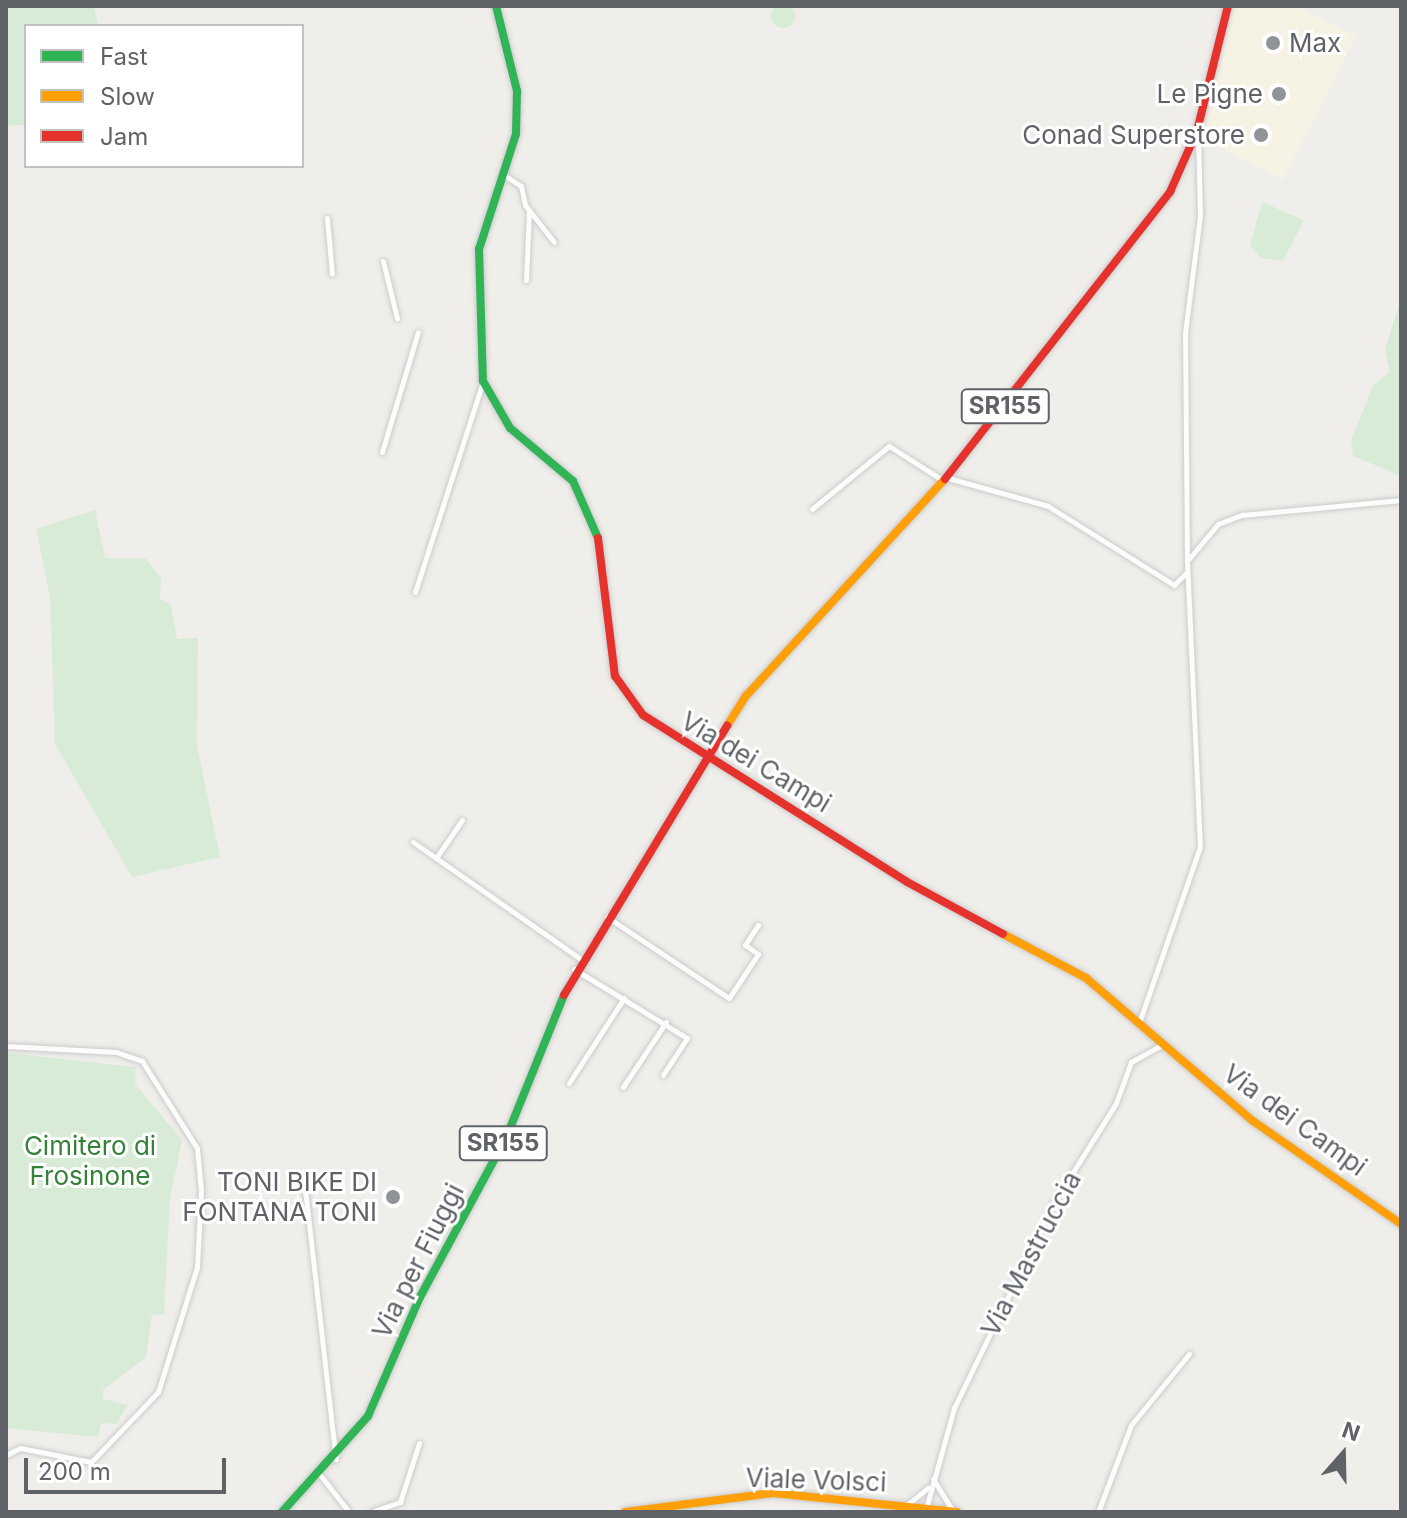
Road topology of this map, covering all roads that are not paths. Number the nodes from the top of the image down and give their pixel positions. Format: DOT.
graph roads {
  1 [pos="496,6"];
  2 [pos="1228,6"];
  3 [pos="1197,131"];
  4 [pos="504,175"];
  5 [pos="529,209"];
  6 [pos="327,218"];
  7 [pos="554,242"];
  8 [pos="383,261"];
  9 [pos="332,274"];
  10 [pos="526,280"];
  11 [pos="397,318"];
  12 [pos="418,332"];
  13 [pos="483,381"];
  14 [pos="382,452"];
  15 [pos="946,479"];
  16 [pos="1401,500"];
  17 [pos="812,509"];
  18 [pos="1187,561"];
  19 [pos="1187,572"];
  20 [pos="415,592"];
  21 [pos="703,759"];
  22 [pos="462,820"];
  23 [pos="413,842"];
  24 [pos="436,858"];
  25 [pos="605,915"];
  26 [pos="758,925"];
  27 [pos="579,958"];
  28 [pos="574,969"];
  29 [pos="624,998"];
  30 [pos="1140,1020"];
  31 [pos="666,1022"];
  32 [pos="1165,1043"];
  33 [pos="6,1046"];
  34 [pos="663,1075"];
  35 [pos="569,1083"];
  36 [pos="623,1087"];
  37 [pos="305,1189"];
  38 [pos="1401,1224"];
  39 [pos="1189,1354"];
  40 [pos="419,1443"];
  41 [pos="6,1455"];
  42 [pos="336,1459"];
  43 [pos="321,1476"];
  44 [pos="933,1478"];
  45 [pos="928,1487"];
  46 [pos="935,1492"];
  47 [pos="911,1508"];
  48 [pos="929,1510"];
  49 [pos="283,1512"];
  50 [pos="349,1512"];
  51 [pos="371,1512"];
  52 [pos="625,1512"];
  53 [pos="956,1512"];
  54 [pos="1098,1512"];
  1 -- 4 [label="main road, Via dei Campi"];
  2 -- 3 [label="main road, SR155"];
  3 -- 15 [label="main road, SR155"];
  3 -- 18 [label="street"];
  4 -- 5 [label="street"];
  4 -- 13 [label="main road, Via dei Campi"];
  5 -- 7 [label="street"];
  5 -- 10 [label="street"];
  6 -- 9 [label="street"];
  8 -- 11 [label="street"];
  12 -- 14 [label="street"];
  13 -- 20 [label="street"];
  13 -- 21 [label="main road, Via dei Campi"];
  15 -- 17 [label="street"];
  15 -- 19 [label="street"];
  15 -- 21 [label="main road, SR155"];
  16 -- 18 [label="street"];
  18 -- 19 [label="street"];
  19 -- 30 [label="street"];
  21 -- 25 [label="main road, Via per Fiuggi / SR155"];
  21 -- 30 [label="main road, Via dei Campi"];
  22 -- 24 [label="street"];
  23 -- 24 [label="street"];
  24 -- 27 [label="street"];
  25 -- 26 [label="street"];
  25 -- 27 [label="main road, Via per Fiuggi / SR155"];
  27 -- 28 [label="main road, Via per Fiuggi / SR155"];
  28 -- 29 [label="street"];
  28 -- 42 [label="main road, Via per Fiuggi / SR155"];
  29 -- 31 [label="street"];
  29 -- 35 [label="street"];
  30 -- 32 [label="main road, Via dei Campi"];
  31 -- 34 [label="street"];
  31 -- 36 [label="street"];
  32 -- 38 [label="main road, Via dei Campi"];
  32 -- 44 [label="street, Via Mastruccia"];
  33 -- 41 [label="street"];
  37 -- 42 [label="street"];
  39 -- 54 [label="street"];
  40 -- 51 [label="street"];
  42 -- 43 [label="main road, Via per Fiuggi / SR155"];
  43 -- 49 [label="main road, Via per Fiuggi / SR155"];
  43 -- 50 [label="street"];
  44 -- 45 [label="street, Via Mastruccia"];
  44 -- 46 [label="street"];
  45 -- 47 [label="street"];
  45 -- 48 [label="street"];
  46 -- 48 [label="street"];
  46 -- 53 [label="street"];
  47 -- 48 [label="main road, Viale Volsci"];
  47 -- 52 [label="main road, Viale Volsci"];
  48 -- 53 [label="main road, Viale Volsci"];
}
